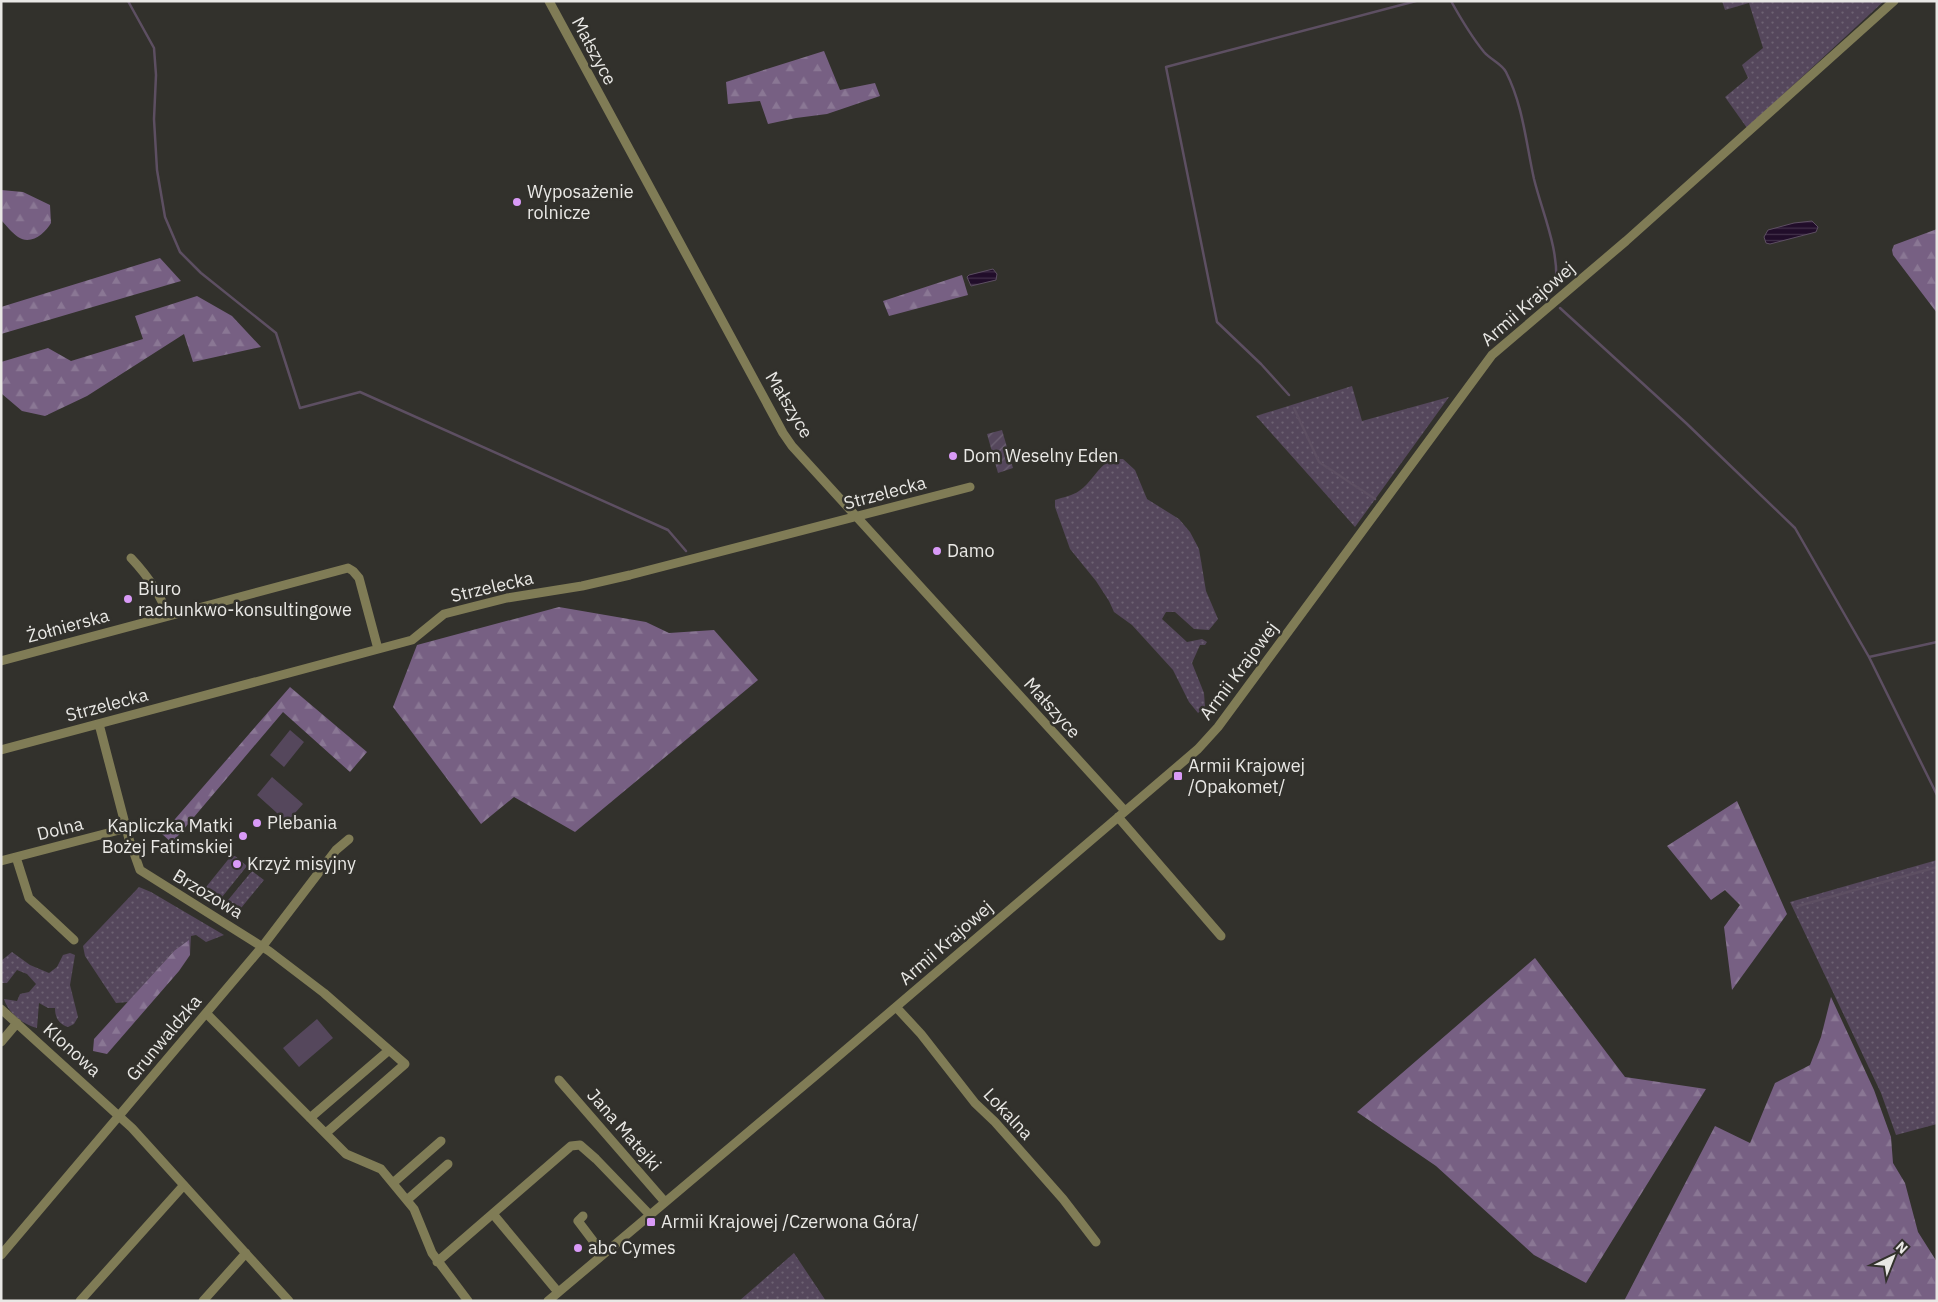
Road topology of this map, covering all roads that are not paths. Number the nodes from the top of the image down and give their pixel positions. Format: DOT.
graph roads {
  1 [pos="549,1"];
  2 [pos="1894,1"];
  3 [pos="970,487"];
  4 [pos="856,517"];
  5 [pos="131,558"];
  6 [pos="168,616"];
  7 [pos="378,648"];
  8 [pos="1,661"];
  9 [pos="99,724"];
  10 [pos="1,750"];
  11 [pos="1122,814"];
  12 [pos="127,828"];
  13 [pos="349,839"];
  14 [pos="16,857"];
  15 [pos="1,861"];
  16 [pos="1222,936"];
  17 [pos="74,940"];
  18 [pos="262,947"];
  19 [pos="896,1007"];
  20 [pos="1,1010"];
  21 [pos="206,1013"];
  22 [pos="17,1023"];
  23 [pos="1,1042"];
  24 [pos="388,1051"];
  25 [pos="559,1080"];
  26 [pos="120,1116"];
  27 [pos="310,1118"];
  28 [pos="326,1133"];
  29 [pos="441,1141"];
  30 [pos="448,1164"];
  31 [pos="393,1183"];
  32 [pos="184,1185"];
  33 [pos="407,1200"];
  34 [pos="665,1202"];
  35 [pos="493,1214"];
  36 [pos="650,1214"];
  37 [pos="583,1216"];
  38 [pos="1096,1242"];
  39 [pos="2,1252"];
  40 [pos="246,1254"];
  41 [pos="603,1254"];
  42 [pos="438,1262"];
  43 [pos="558,1292"];
  44 [pos="80,1301"];
  45 [pos="203,1301"];
  46 [pos="289,1301"];
  47 [pos="468,1301"];
  48 [pos="548,1301"];
  1 -- 4 [label="street, Małszyce"];
  2 -- 11 [label="street, Armii Krajowej"];
  3 -- 4 [label="street, Strzelecka"];
  4 -- 7 [label="street, Strzelecka"];
  4 -- 11 [label="street, Małszyce"];
  5 -- 6 [label="street"];
  6 -- 7 [label="street, Żołnierska"];
  6 -- 8 [label="street, Żołnierska"];
  7 -- 9 [label="street, Strzelecka"];
  9 -- 10 [label="street, Strzelecka"];
  9 -- 12 [label="street, Brzozowa"];
  11 -- 16 [label="street, Małszyce"];
  11 -- 19 [label="street, Armii Krajowej"];
  12 -- 14 [label="street, Dolna"];
  12 -- 18 [label="street, Brzozowa"];
  13 -- 18 [label="street, Grunwaldzka"];
  14 -- 15 [label="street, Dolna"];
  14 -- 17 [label="street"];
  18 -- 21 [label="street, Grunwaldzka"];
  18 -- 24 [label="street, Brzozowa"];
  19 -- 34 [label="street, Armii Krajowej"];
  19 -- 38 [label="street, Lokalna"];
  20 -- 22 [label="street, Klonowa"];
  21 -- 26 [label="street, Grunwaldzka"];
  21 -- 27 [label="street"];
  22 -- 23 [label="street"];
  22 -- 26 [label="street, Klonowa"];
  24 -- 27 [label="street"];
  24 -- 28 [label="street, Brzozowa"];
  25 -- 34 [label="street, Jana Matejki"];
  26 -- 32 [label="street, Klonowa"];
  26 -- 39 [label="street, Grunwaldzka"];
  27 -- 28 [label="street"];
  28 -- 31 [label="street"];
  29 -- 31 [label="street"];
  30 -- 33 [label="street"];
  31 -- 33 [label="street"];
  32 -- 40 [label="street, Klonowa"];
  32 -- 44 [label="street"];
  33 -- 42 [label="street"];
  34 -- 36 [label="street, Armii Krajowej"];
  35 -- 36 [label="street"];
  35 -- 42 [label="street"];
  35 -- 43 [label="street"];
  36 -- 41 [label="street, Armii Krajowej"];
  37 -- 41 [label="street"];
  40 -- 45 [label="street"];
  40 -- 46 [label="street, Klonowa"];
  41 -- 43 [label="street, Armii Krajowej"];
  42 -- 47 [label="street"];
  43 -- 48 [label="street, Armii Krajowej"];
}
